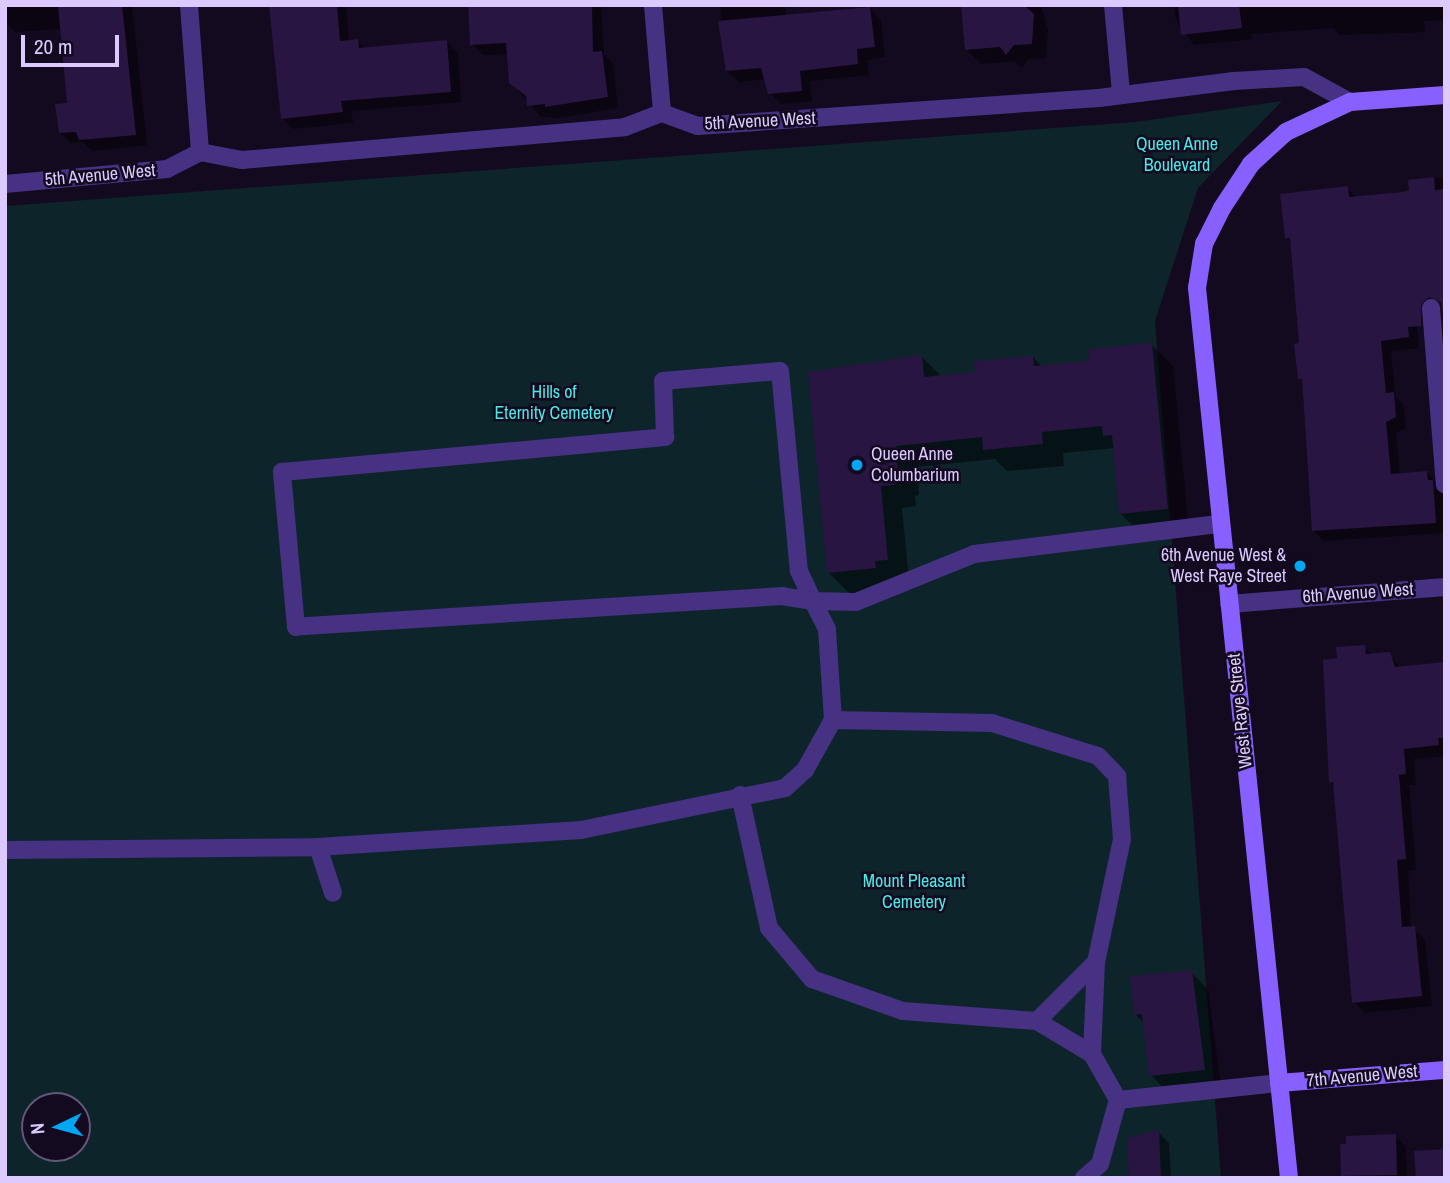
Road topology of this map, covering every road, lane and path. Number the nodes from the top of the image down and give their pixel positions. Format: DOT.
graph roads {
  1 [pos="189,5"];
  2 [pos="653,5"];
  3 [pos="1113,5"];
  4 [pos="1121,93"];
  5 [pos="1445,95"];
  6 [pos="1350,102"];
  7 [pos="662,113"];
  8 [pos="200,152"];
  9 [pos="5,184"];
  10 [pos="1431,308"];
  11 [pos="1445,484"];
  12 [pos="1218,524"];
  13 [pos="1445,587"];
  14 [pos="813,601"];
  15 [pos="1229,604"];
  16 [pos="833,720"];
  17 [pos="740,795"];
  18 [pos="318,847"];
  19 [pos="5,850"];
  20 [pos="333,893"];
  21 [pos="1096,962"];
  22 [pos="1037,1021"];
  23 [pos="1092,1054"];
  24 [pos="1445,1070"];
  25 [pos="1279,1083"];
  26 [pos="1118,1100"];
  27 [pos="1101,1171"];
  28 [pos="1084,1178"];
  29 [pos="1289,1178"];
  1 -- 8 [label="street"];
  2 -- 7 [label="street"];
  3 -- 4 [label="street"];
  4 -- 6 [label="street, 5th Avenue West"];
  4 -- 7 [label="street, 5th Avenue West"];
  5 -- 6 [label="street"];
  6 -- 12 [label="street, West Raye Street"];
  7 -- 8 [label="street"];
  8 -- 9 [label="street, 5th Avenue West"];
  10 -- 11 [label="street"];
  12 -- 14 [label="street"];
  12 -- 15 [label="street, West Raye Street"];
  13 -- 15 [label="street, 6th Avenue West"];
  14 -- 14 [label="street"];
  14 -- 16 [label="street"];
  15 -- 25 [label="street, West Raye Street"];
  16 -- 17 [label="street"];
  16 -- 21 [label="street"];
  17 -- 18 [label="street"];
  17 -- 22 [label="street"];
  18 -- 19 [label="street"];
  18 -- 20 [label="street"];
  21 -- 22 [label="street"];
  21 -- 23 [label="street"];
  22 -- 23 [label="street"];
  23 -- 26 [label="street"];
  24 -- 25 [label="street, 7th Avenue West"];
  25 -- 26 [label="street"];
  25 -- 29 [label="street, West Raye Street"];
  26 -- 27 [label="street"];
  27 -- 28 [label="street"];
}
